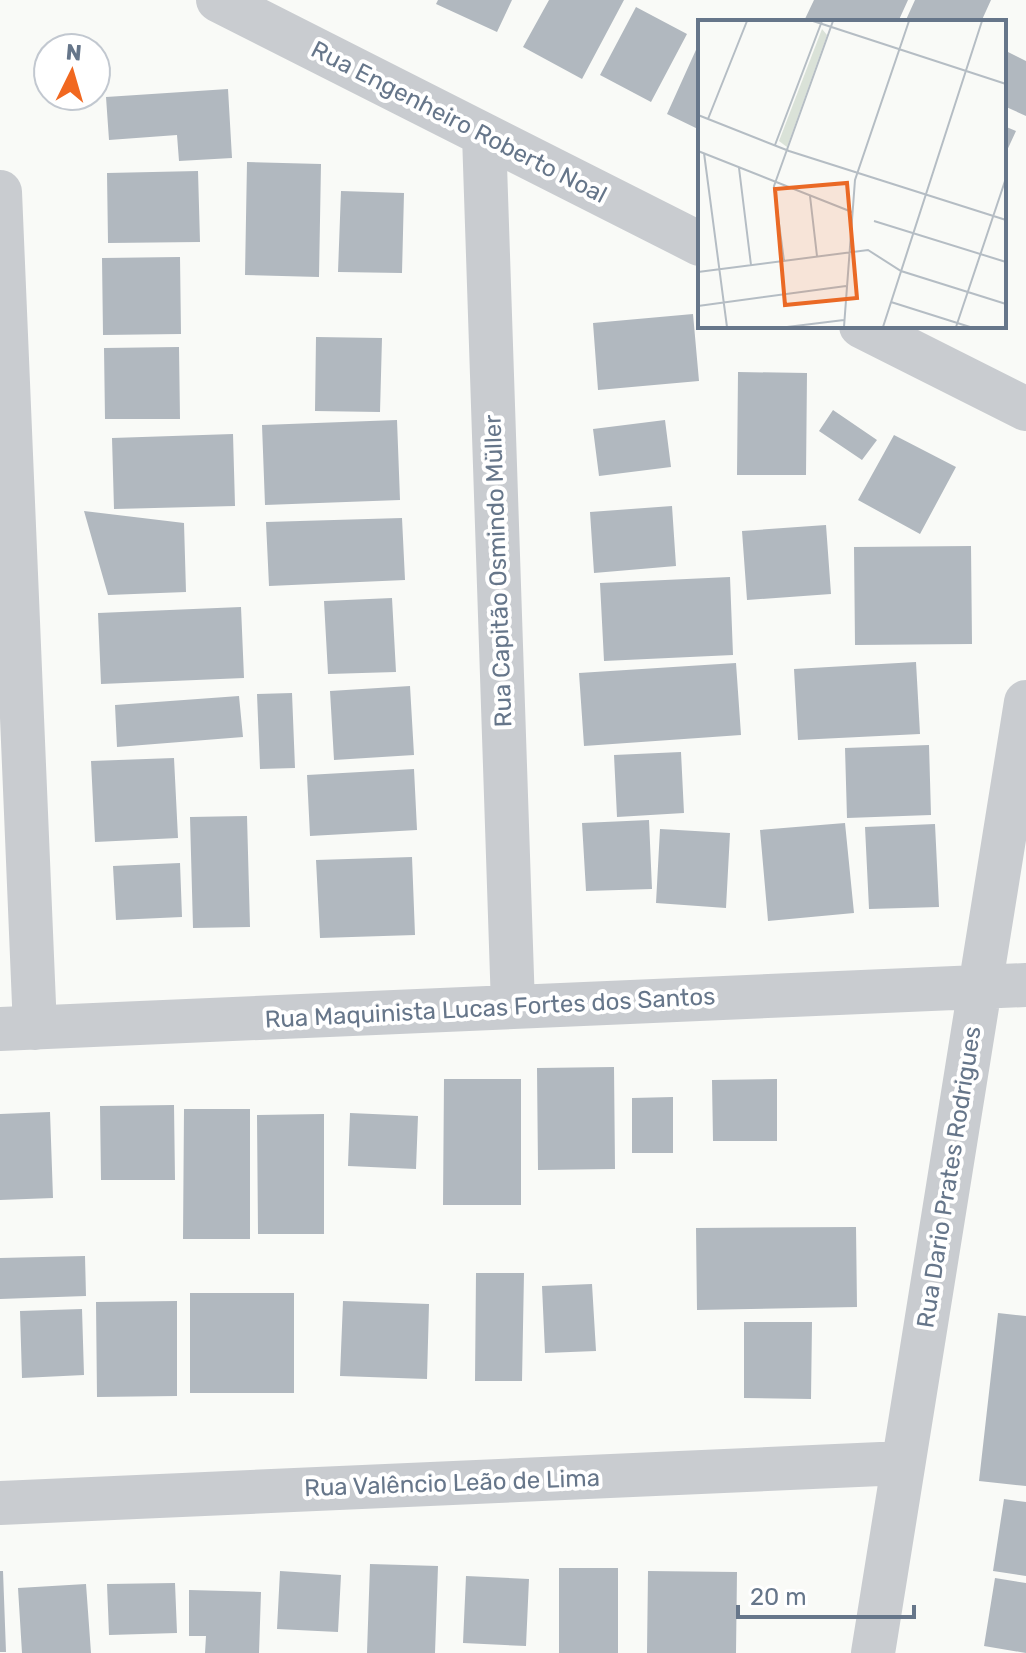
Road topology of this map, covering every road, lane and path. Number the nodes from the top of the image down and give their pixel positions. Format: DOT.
graph roads {
  1 [pos="218,0"];
  2 [pos="484,135"];
  3 [pos="0,192"];
  4 [pos="698,243"];
  5 [pos="865,328"];
  6 [pos="1026,409"];
  7 [pos="1026,702"];
  8 [pos="1026,985"];
  9 [pos="980,986"];
  10 [pos="513,1006"];
  11 [pos="18,1029"];
  12 [pos="903,1463"];
  13 [pos="0,1503"];
  14 [pos="873,1653"];
  1 -- 2 [label="street, Rua Engenheiro Roberto Noal"];
  2 -- 4 [label="street, Rua Engenheiro Roberto Noal"];
  2 -- 10 [label="street, Rua Capitão Osmindo Müller"];
  3 -- 11 [label="street"];
  5 -- 6 [label="street"];
  7 -- 9 [label="street, Rua Dario Prates Rodrigues"];
  8 -- 9 [label="street, Rua Maquinista Lucas Fortes dos Santos"];
  9 -- 10 [label="street, Rua Maquinista Lucas Fortes dos Santos"];
  9 -- 12 [label="street, Rua Dario Prates Rodrigues"];
  10 -- 11 [label="street, Rua Maquinista Lucas Fortes dos Santos"];
  12 -- 13 [label="street, Rua Valêncio Leão de Lima"];
  12 -- 14 [label="street, Rua Dario Prates Rodrigues"];
}
